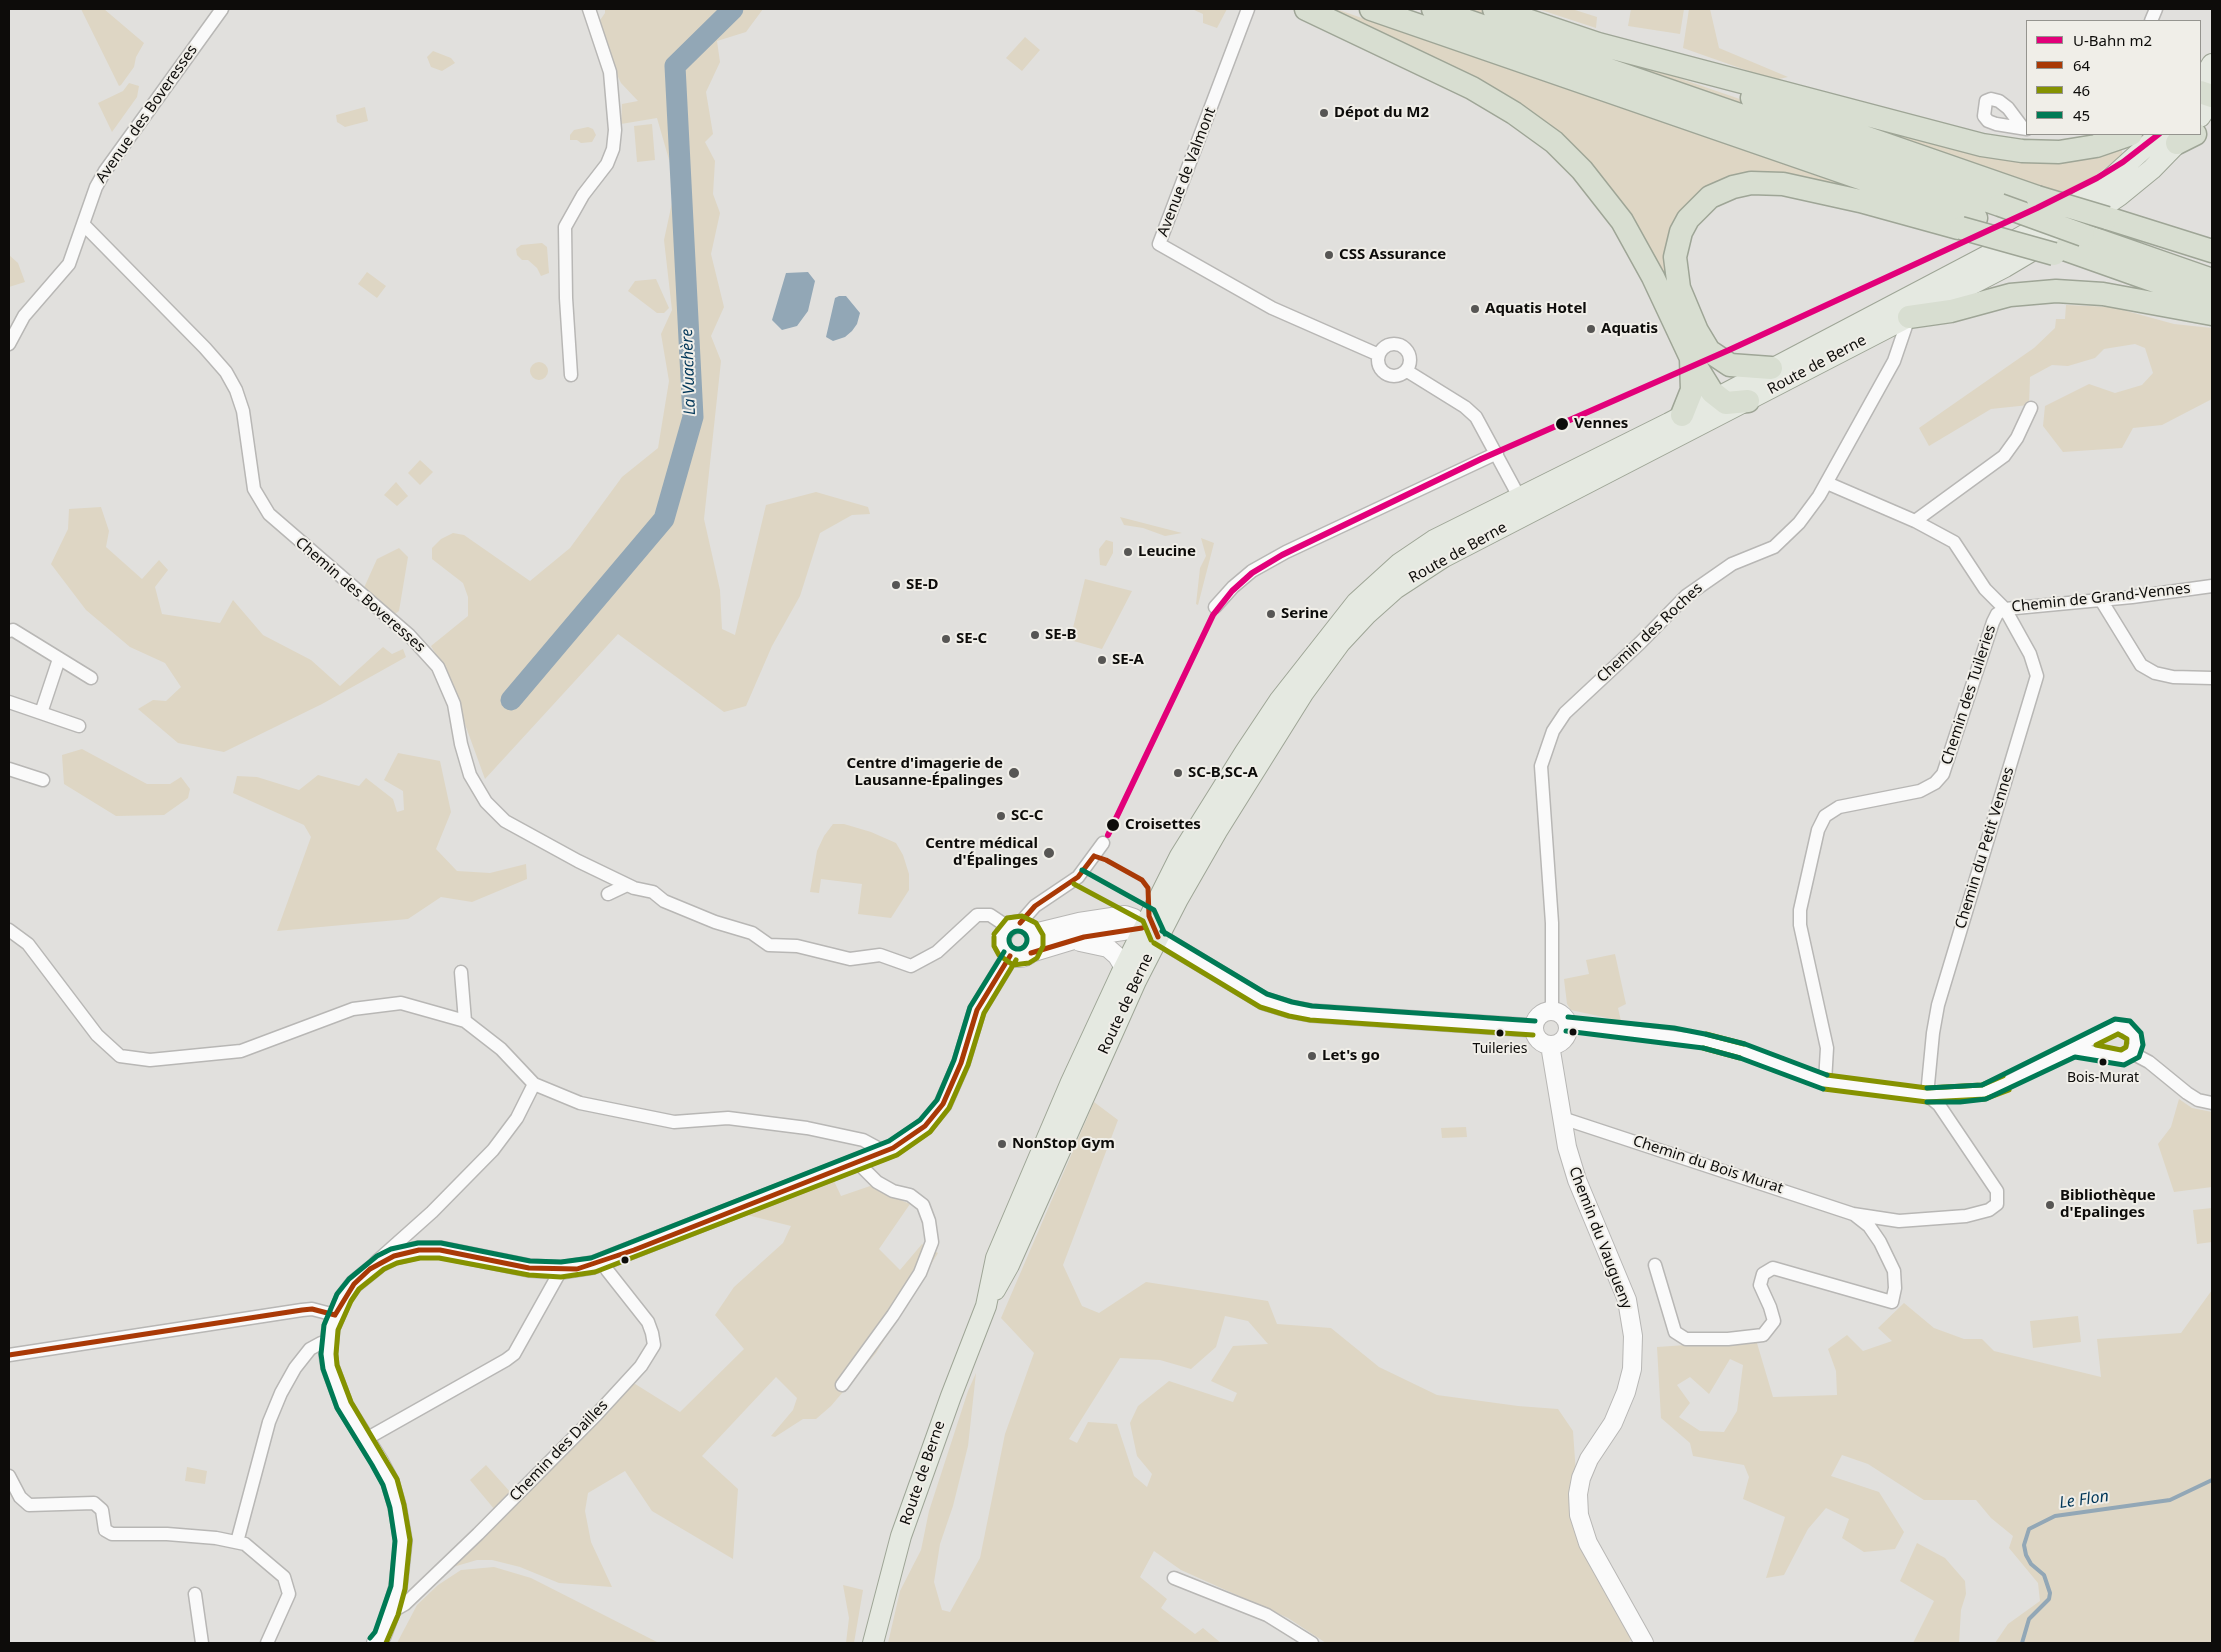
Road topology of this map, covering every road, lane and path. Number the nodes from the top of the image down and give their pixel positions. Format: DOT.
graph roads {
  1 [pos="222,9"];
  2 [pos="589,9"];
  3 [pos="1248,9"];
  4 [pos="1306,9"];
  5 [pos="1371,9"];
  6 [pos="1433,9"];
  7 [pos="1494,9"];
  8 [pos="1598,44"];
  9 [pos="2206,85"];
  10 [pos="2201,112"];
  11 [pos="2128,135"];
  12 [pos="2179,136"];
  13 [pos="1968,223"];
  14 [pos="84,225"];
  15 [pos="2212,250"];
  16 [pos="2212,280"];
  17 [pos="2212,302"];
  18 [pos="2212,314"];
  19 [pos="1909,317"];
  20 [pos="9,344"];
  21 [pos="1379,355"];
  22 [pos="1691,358"];
  23 [pos="1771,368"];
  24 [pos="1407,371"];
  25 [pos="571,375"];
  26 [pos="1716,397"];
  27 [pos="1748,401"];
  28 [pos="2031,408"];
  29 [pos="1682,415"];
  30 [pos="1496,453"];
  31 [pos="1827,483"];
  32 [pos="1524,506"];
  33 [pos="1915,521"];
  34 [pos="2212,586"];
  35 [pos="2101,600"];
  36 [pos="1215,607"];
  37 [pos="2004,609"];
  38 [pos="9,631"];
  39 [pos="59,659"];
  40 [pos="91,678"];
  41 [pos="2212,678"];
  42 [pos="9,702"];
  43 [pos="41,713"];
  44 [pos="79,726"];
  45 [pos="9,769"];
  46 [pos="43,780"];
  47 [pos="1102,843"];
  48 [pos="627,884"];
  49 [pos="608,894"];
  50 [pos="1021,928"];
  51 [pos="9,930"];
  52 [pos="1150,932"];
  53 [pos="1070,940"];
  54 [pos="1031,953"];
  55 [pos="1010,956"];
  56 [pos="1124,968"];
  57 [pos="461,972"];
  58 [pos="1552,1012"];
  59 [pos="465,1021"];
  60 [pos="1567,1024"];
  61 [pos="1534,1028"];
  62 [pos="1550,1045"];
  63 [pos="2074,1049"];
  64 [pos="2132,1053"];
  65 [pos="1825,1082"];
  66 [pos="534,1084"];
  67 [pos="1927,1094"];
  68 [pos="2212,1103"];
  69 [pos="1562,1118"];
  70 [pos="880,1154"];
  71 [pos="858,1163"];
  72 [pos="1853,1214"];
  73 [pos="1655,1265"];
  74 [pos="370,1270"];
  75 [pos="561,1270"];
  76 [pos="606,1270"];
  77 [pos="986,1306"];
  78 [pos="335,1315"];
  79 [pos="328,1343"];
  80 [pos="9,1356"];
  81 [pos="842,1385"];
  82 [pos="366,1438"];
  83 [pos="9,1476"];
  84 [pos="237,1542"];
  85 [pos="1174,1578"];
  86 [pos="195,1594"];
  87 [pos="391,1612"];
  88 [pos="202,1643"];
  89 [pos="267,1643"];
  90 [pos="376,1643"];
  91 [pos="873,1643"];
  92 [pos="1312,1643"];
  93 [pos="1644,1643"];
  1 -- 14 [label="street, Avenue des Boveresses"];
  2 -- 25 [label="street"];
  3 -- 21 [label="street, Avenue de Valmont"];
  4 -- 22 [label="highway"];
  5 -- 13 [label="highway"];
  6 -- 16 [label="highway, bridge"];
  7 -- 8 [label="highway"];
  8 -- 11 [label="highway"];
  8 -- 15 [label="highway, bridge"];
  9 -- 10 [label="main road"];
  12 -- 19 [label="main road, Route de Berne"];
  12 -- 23 [label="main road, Route de Berne"];
  13 -- 17 [label="highway"];
  13 -- 23 [label="highway"];
  14 -- 20 [label="street, Avenue des Boveresses"];
  14 -- 48 [label="street, Chemin des Boveresses"];
  18 -- 19 [label="highway"];
  19 -- 27 [label="main road, Route de Berne"];
  19 -- 31 [label="street, Chemin des Roches"];
  21 -- 24 [label="street"];
  21 -- 24 [label="street"];
  22 -- 26 [label="highway"];
  22 -- 29 [label="highway"];
  23 -- 26 [label="main road, Route de Berne"];
  24 -- 30 [label="street"];
  26 -- 27 [label="highway"];
  26 -- 29 [label="main road, Route de Berne"];
  27 -- 32 [label="main road, Route de Berne"];
  28 -- 33 [label="street"];
  29 -- 32 [label="main road, Route de Berne"];
  30 -- 32 [label="street"];
  30 -- 36 [label="street"];
  31 -- 33 [label="street, Chemin de Grand-Vennes"];
  31 -- 58 [label="street, Chemin des Roches"];
  32 -- 52 [label="main road, Route de Berne"];
  33 -- 37 [label="street, Chemin de Grand-Vennes"];
  34 -- 35 [label="street, Chemin de Grand-Vennes"];
  35 -- 37 [label="street, Chemin de Grand-Vennes"];
  35 -- 41 [label="street"];
  37 -- 65 [label="street, Chemin des Tuileries"];
  37 -- 67 [label="street, Chemin du Petit Vennes"];
  38 -- 39 [label="street"];
  39 -- 40 [label="street"];
  39 -- 43 [label="street"];
  42 -- 43 [label="street"];
  43 -- 44 [label="street"];
  45 -- 46 [label="street"];
  47 -- 50 [label="street"];
  48 -- 49 [label="street"];
  48 -- 50 [label="street, Chemin des Boveresses"];
  50 -- 52 [label="street"];
  50 -- 54 [label="street"];
  50 -- 55 [label="street"];
  51 -- 59 [label="street"];
  52 -- 53 [label="street"];
  52 -- 56 [label="main road, Route de Berne"];
  52 -- 61 [label="street"];
  52 -- 77 [label="main road, Route de Berne"];
  53 -- 54 [label="street"];
  53 -- 56 [label="street"];
  54 -- 55 [label="street"];
  55 -- 70 [label="street"];
  56 -- 77 [label="main road, Route de Berne"];
  57 -- 59 [label="street"];
  58 -- 60 [label="street"];
  58 -- 61 [label="street"];
  59 -- 66 [label="street"];
  60 -- 62 [label="street"];
  60 -- 65 [label="street"];
  61 -- 62 [label="street"];
  62 -- 69 [label="street, Chemin du Vaugueny"];
  63 -- 64 [label="street"];
  63 -- 64 [label="street"];
  63 -- 67 [label="street"];
  64 -- 68 [label="street"];
  65 -- 67 [label="street"];
  66 -- 70 [label="street"];
  66 -- 74 [label="street"];
  67 -- 72 [label="street, Chemin du Bois Murat"];
  69 -- 72 [label="street, Chemin du Bois Murat"];
  69 -- 93 [label="street, Chemin du Vaugueny"];
  70 -- 71 [label="street"];
  71 -- 75 [label="street"];
  71 -- 81 [label="street"];
  72 -- 73 [label="street, Chemin du Bois Murat"];
  74 -- 75 [label="street"];
  74 -- 78 [label="street"];
  75 -- 82 [label="street"];
  76 -- 87 [label="street, Chemin des Dailles"];
  77 -- 91 [label="main road, Route de Berne"];
  78 -- 79 [label="street"];
  78 -- 80 [label="street"];
  79 -- 82 [label="street"];
  79 -- 84 [label="street"];
  82 -- 87 [label="street"];
  83 -- 84 [label="street"];
  84 -- 89 [label="street"];
  85 -- 92 [label="street"];
  86 -- 88 [label="street"];
  87 -- 90 [label="street"];
}
